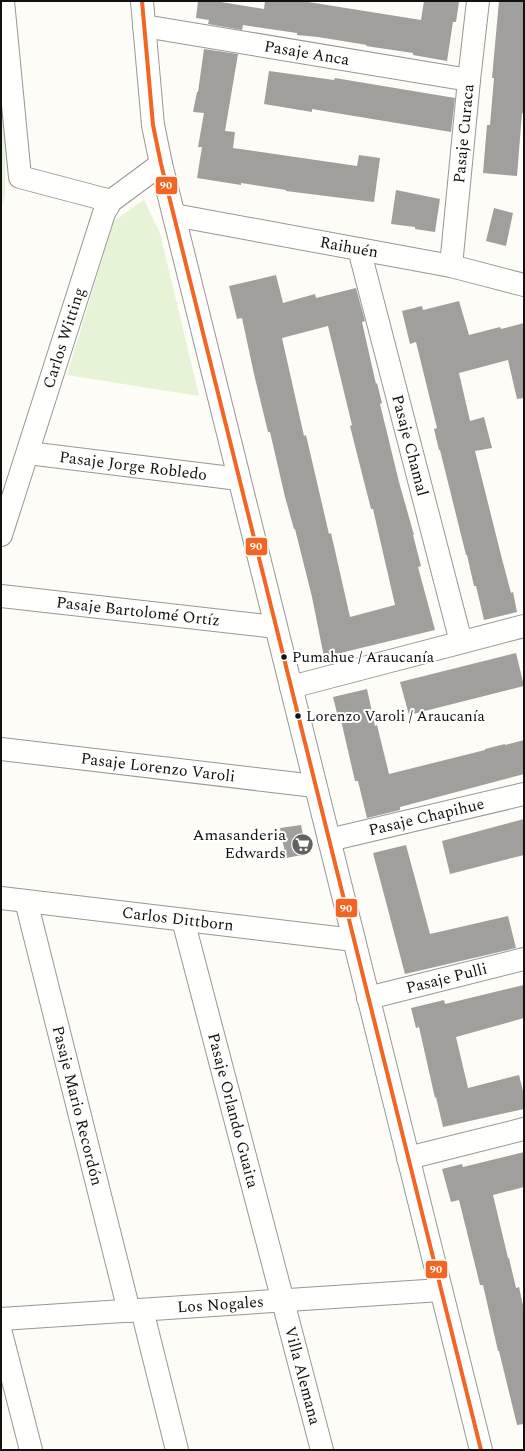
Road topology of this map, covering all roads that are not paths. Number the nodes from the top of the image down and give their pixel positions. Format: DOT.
graph roads {
  1 [pos="3,1"];
  2 [pos="142,1"];
  3 [pos="478,1"];
  4 [pos="144,26"];
  5 [pos="469,80"];
  6 [pos="161,164"];
  7 [pos="111,201"];
  8 [pos="174,215"];
  9 [pos="359,249"];
  10 [pos="452,266"];
  11 [pos="524,285"];
  12 [pos="28,453"];
  13 [pos="239,479"];
  14 [pos="1,535"];
  15 [pos="1,596"];
  16 [pos="524,626"];
  17 [pos="276,627"];
  18 [pos="461,642"];
  19 [pos="291,687"];
  20 [pos="1,749"];
  21 [pos="315,786"];
  22 [pos="524,794"];
  23 [pos="329,840"];
  24 [pos="1,898"];
  25 [pos="26,901"];
  26 [pos="183,920"];
  27 [pos="354,940"];
  28 [pos="524,959"];
  29 [pos="368,998"];
  30 [pos="524,1129"];
  31 [pos="408,1158"];
  32 [pos="441,1290"];
  33 [pos="284,1300"];
  34 [pos="135,1310"];
  35 [pos="1,1319"];
  36 [pos="1,1333"];
  37 [pos="31,1450"];
  38 [pos="177,1450"];
  39 [pos="322,1450"];
  40 [pos="481,1450"];
  1 -- 7 [label="street"];
  2 -- 4 [label="street"];
  3 -- 5 [label="street, Pasaje Curaca"];
  4 -- 5 [label="street, Pasaje Anca"];
  4 -- 6 [label="street"];
  5 -- 10 [label="street, Pasaje Curaca"];
  6 -- 7 [label="street, Carlos Witting"];
  6 -- 8 [label="street"];
  7 -- 12 [label="street, Carlos Witting"];
  8 -- 9 [label="street, Raihuén"];
  8 -- 13 [label="street"];
  9 -- 10 [label="street, Raihuén"];
  9 -- 18 [label="street, Pasaje Chamal"];
  10 -- 11 [label="street, Raihuén"];
  12 -- 13 [label="street, Pasaje Jorge Robledo"];
  12 -- 14 [label="street, Carlos Witting"];
  13 -- 17 [label="street"];
  15 -- 17 [label="street, Pasaje Bartolomé Ortíz"];
  16 -- 18 [label="street"];
  17 -- 19 [label="street"];
  18 -- 19 [label="street"];
  19 -- 21 [label="street"];
  20 -- 21 [label="street, Pasaje Lorenzo Varoli"];
  21 -- 23 [label="street"];
  22 -- 23 [label="street, Pasaje Chapihue"];
  23 -- 27 [label="street"];
  24 -- 25 [label="street, Carlos Dittborn"];
  25 -- 26 [label="street, Carlos Dittborn"];
  25 -- 34 [label="street, Pasaje Mario Recordón"];
  26 -- 27 [label="street, Carlos Dittborn"];
  26 -- 33 [label="street, Pasaje Orlando Guaita"];
  27 -- 29 [label="street"];
  28 -- 29 [label="street, Pasaje Pulli"];
  29 -- 31 [label="street"];
  30 -- 31 [label="street"];
  31 -- 32 [label="street"];
  32 -- 33 [label="street, Los Nogales"];
  32 -- 40 [label="street"];
  33 -- 34 [label="street, Los Nogales"];
  33 -- 39 [label="street, Villa Alemana"];
  34 -- 35 [label="street, Los Nogales"];
  34 -- 38 [label="street, Pasaje Mario Recordón"];
  36 -- 37 [label="street"];
}
